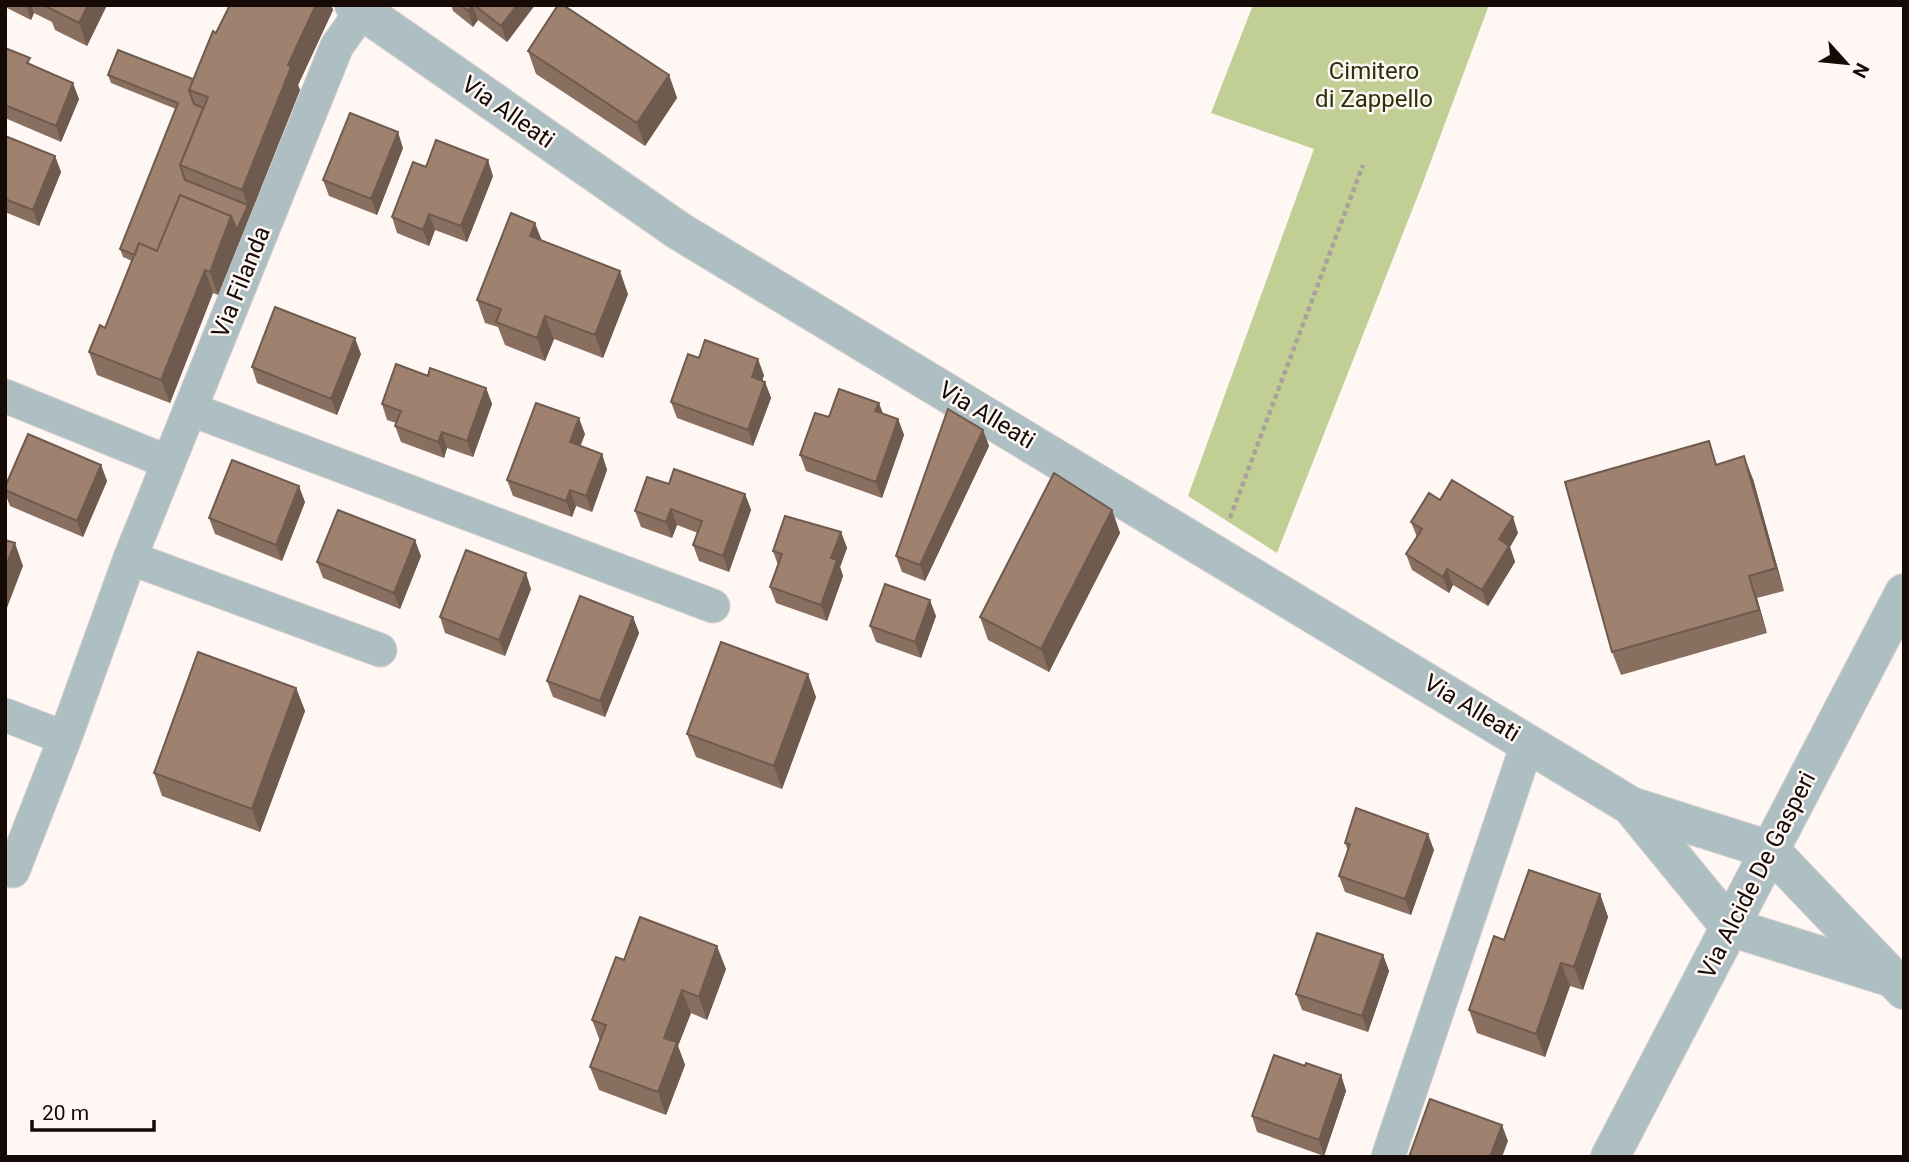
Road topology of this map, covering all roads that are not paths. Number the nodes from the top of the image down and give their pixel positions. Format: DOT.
graph roads {
  1 [pos="358,8"];
  2 [pos="5,396"];
  3 [pos="190,409"];
  4 [pos="168,462"];
  5 [pos="130,558"];
  6 [pos="1904,593"];
  7 [pos="713,606"];
  8 [pos="380,650"];
  9 [pos="5,715"];
  10 [pos="65,738"];
  11 [pos="1528,742"];
  12 [pos="1630,806"];
  13 [pos="1770,850"];
  14 [pos="13,871"];
  15 [pos="1730,927"];
  16 [pos="1896,983"];
  17 [pos="1388,1157"];
  18 [pos="1610,1157"];
  1 -- 3 [label="street, Via Filanda"];
  1 -- 11 [label="street, Via Alleati"];
  2 -- 4 [label="street"];
  3 -- 4 [label="street, Via Filanda"];
  3 -- 7 [label="street"];
  4 -- 5 [label="street, Via Filanda"];
  5 -- 8 [label="street"];
  5 -- 10 [label="street, Via Filanda"];
  6 -- 13 [label="street, Via Alcide De Gasperi"];
  9 -- 10 [label="street"];
  10 -- 14 [label="street, Via Filanda"];
  11 -- 12 [label="street, Via Alleati"];
  11 -- 17 [label="street"];
  12 -- 13 [label="street, Via Alleati"];
  12 -- 15 [label="street, Via Alleati"];
  13 -- 15 [label="street, Via Alcide De Gasperi"];
  13 -- 16 [label="street"];
  15 -- 16 [label="street"];
  15 -- 18 [label="street, Via Alcide De Gasperi"];
}
